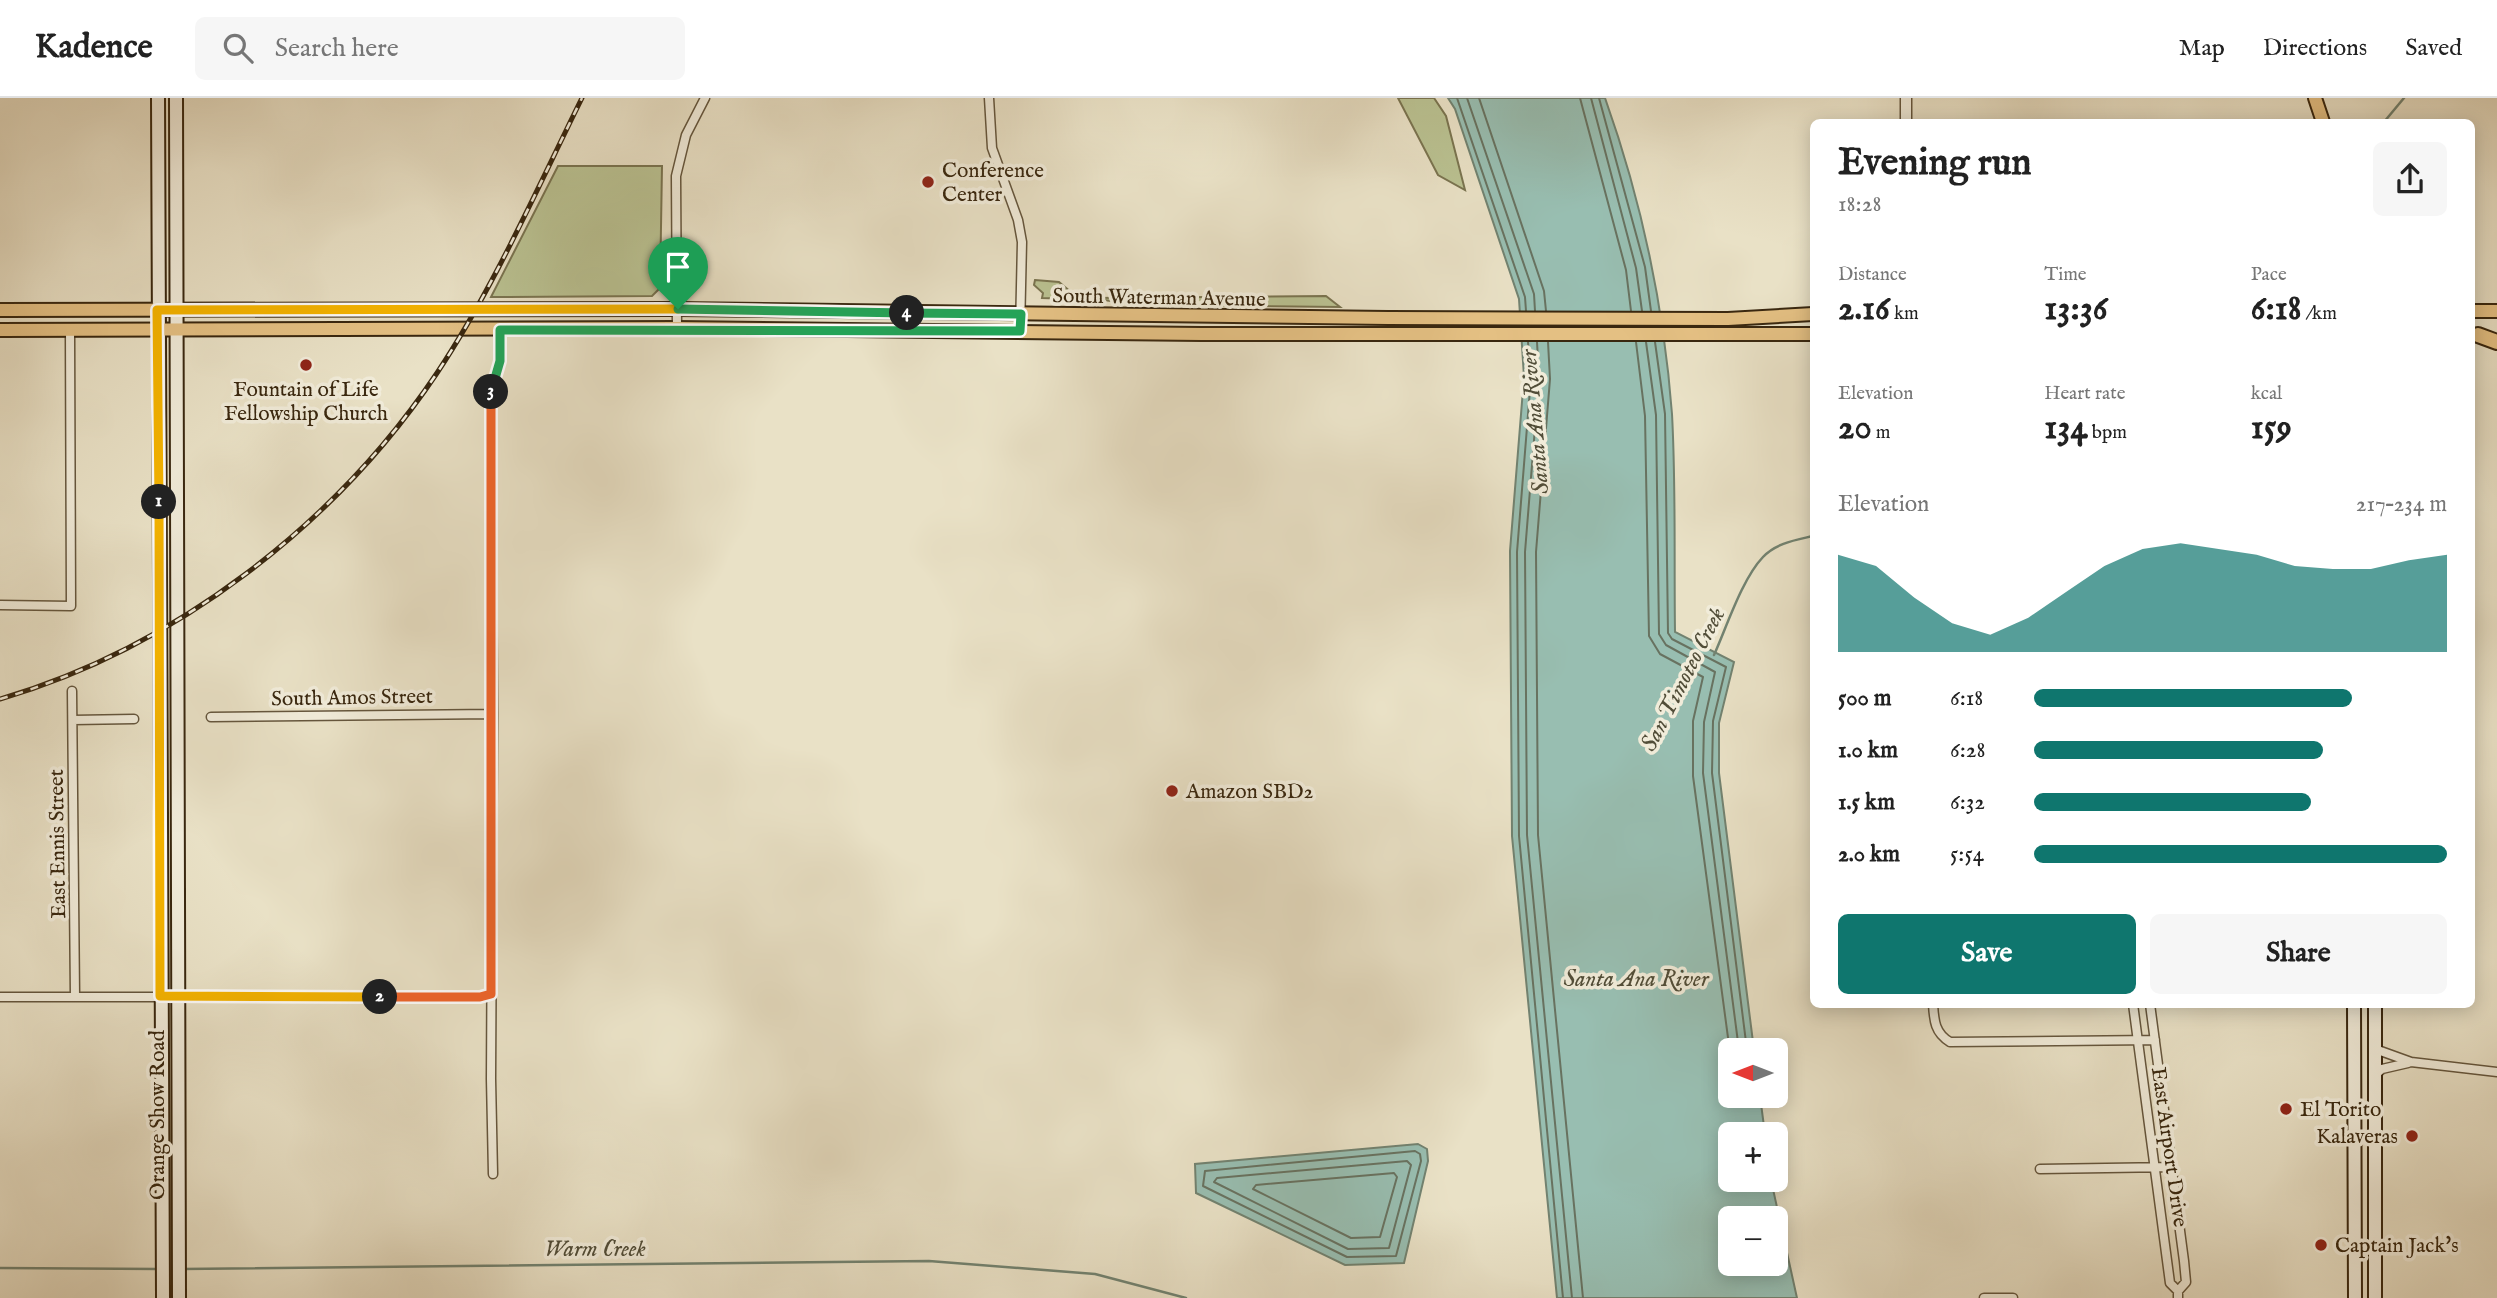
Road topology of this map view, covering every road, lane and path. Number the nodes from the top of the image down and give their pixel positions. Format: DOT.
graph roads {
  1 [pos="158,98"];
  2 [pos="176,98"];
  3 [pos="705,98"];
  4 [pos="989,98"];
  5 [pos="1906,98"];
  6 [pos="2315,98"];
  7 [pos="1906,119"];
  8 [pos="2322,119"];
  9 [pos="678,309"];
  10 [pos="0,310"];
  11 [pos="157,310"];
  12 [pos="175,310"];
  13 [pos="2475,311"];
  14 [pos="2497,311"];
  15 [pos="1021,314"];
  16 [pos="1810,314"];
  17 [pos="677,328"];
  18 [pos="0,330"];
  19 [pos="70,330"];
  20 [pos="174,330"];
  21 [pos="500,330"];
  22 [pos="158,331"];
  23 [pos="1020,331"];
  24 [pos="1810,334"];
  25 [pos="2497,334"];
  26 [pos="2475,335"];
  27 [pos="2475,335"];
  28 [pos="2497,342"];
  29 [pos="0,605"];
  30 [pos="72,691"];
  31 [pos="494,714"];
  32 [pos="211,717"];
  33 [pos="134,719"];
  34 [pos="73,720"];
  35 [pos="491,994"];
  36 [pos="160,996"];
  37 [pos="176,996"];
  38 [pos="0,997"];
  39 [pos="75,997"];
  40 [pos="1933,1008"];
  41 [pos="2134,1008"];
  42 [pos="2151,1008"];
  43 [pos="2354,1008"];
  44 [pos="2375,1008"];
  45 [pos="2155,1040"];
  46 [pos="2138,1041"];
  47 [pos="2375,1049"];
  48 [pos="2411,1062"];
  49 [pos="2497,1072"];
  50 [pos="2375,1076"];
  51 [pos="2155,1167"];
  52 [pos="2172,1167"];
  53 [pos="2040,1169"];
  54 [pos="494,1174"];
  55 [pos="2178,1294"];
  56 [pos="163,1298"];
  57 [pos="179,1298"];
  58 [pos="1984,1298"];
  59 [pos="2013,1298"];
  60 [pos="2355,1298"];
  61 [pos="2375,1298"];
  1 -- 11 [label="main road, Orange Show Road"];
  2 -- 12 [label="main road, Orange Show Road"];
  3 -- 9 [label="street"];
  4 -- 15 [label="street"];
  5 -- 7 [label="street"];
  6 -- 8 [label="main road"];
  9 -- 12 [label="main road, South Waterman Avenue"];
  9 -- 15 [label="main road, South Waterman Avenue"];
  9 -- 17 [label="street"];
  10 -- 11 [label="main road, South Waterman Avenue"];
  11 -- 12 [label="main road, South Waterman Avenue"];
  11 -- 22 [label="main road, Orange Show Road"];
  12 -- 20 [label="main road, Orange Show Road"];
  13 -- 14 [label="main road"];
  15 -- 16 [label="main road, South Waterman Avenue"];
  15 -- 23 [label="street"];
  17 -- 21 [label="main road, South Waterman Avenue"];
  17 -- 23 [label="main road, South Waterman Avenue"];
  18 -- 19 [label="main road, South Waterman Avenue"];
  19 -- 22 [label="main road, South Waterman Avenue"];
  19 -- 29 [label="street"];
  20 -- 21 [label="main road, South Waterman Avenue"];
  20 -- 22 [label="main road, South Waterman Avenue"];
  20 -- 37 [label="main road, Orange Show Road"];
  21 -- 31 [label="street"];
  22 -- 36 [label="main road, Orange Show Road"];
  23 -- 24 [label="main road, South Waterman Avenue"];
  25 -- 26 [label="main road"];
  27 -- 28 [label="highway"];
  30 -- 34 [label="street, East Ennis Street"];
  31 -- 32 [label="street, South Amos Street"];
  31 -- 35 [label="street"];
  33 -- 34 [label="street"];
  34 -- 39 [label="street, East Ennis Street"];
  35 -- 37 [label="street"];
  35 -- 54 [label="street"];
  36 -- 37 [label="street"];
  36 -- 39 [label="street"];
  36 -- 56 [label="main road, Orange Show Road"];
  37 -- 57 [label="main road, Orange Show Road"];
  38 -- 39 [label="street"];
  40 -- 46 [label="street"];
  41 -- 46 [label="street, East Airport Drive"];
  42 -- 45 [label="street, East Airport Drive"];
  43 -- 60 [label="main road"];
  44 -- 47 [label="main road"];
  45 -- 46 [label="street"];
  45 -- 52 [label="street, East Airport Drive"];
  46 -- 51 [label="street, East Airport Drive"];
  47 -- 48 [label="street"];
  47 -- 50 [label="main road"];
  48 -- 49 [label="street"];
  48 -- 50 [label="street"];
  50 -- 61 [label="main road"];
  51 -- 52 [label="street"];
  51 -- 53 [label="street"];
  51 -- 55 [label="street, East Airport Drive"];
  52 -- 55 [label="street, East Airport Drive"];
  58 -- 59 [label="street"];
}
